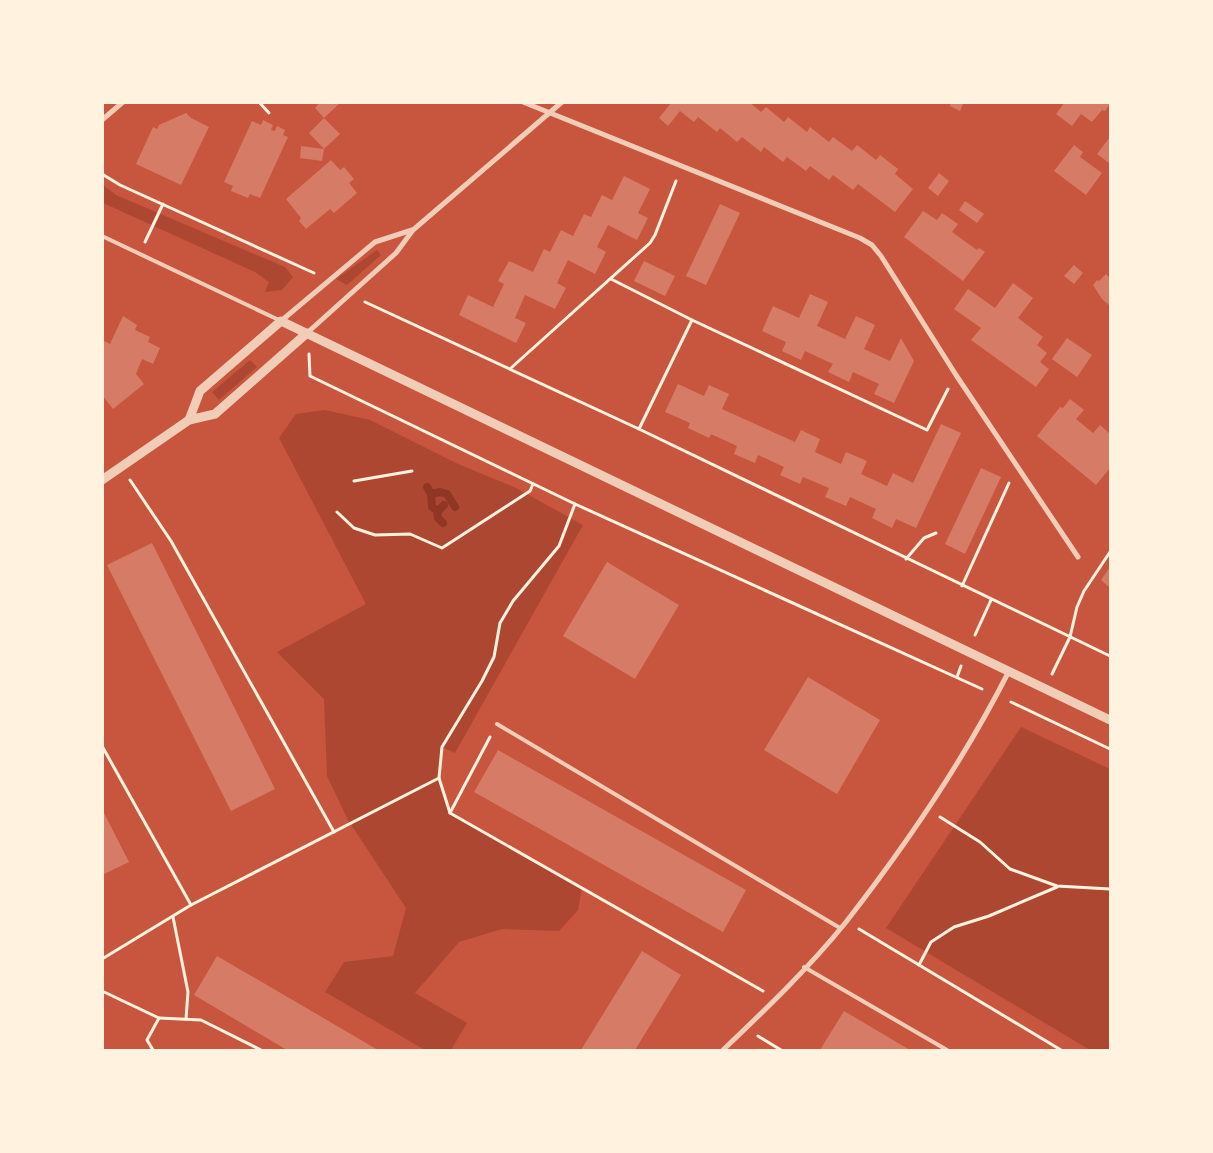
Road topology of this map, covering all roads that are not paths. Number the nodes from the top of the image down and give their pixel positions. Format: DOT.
graph roads {
  1 [pos="122,102"];
  2 [pos="523,102"];
  3 [pos="562,102"];
  4 [pos="550,113"];
  5 [pos="102,120"];
  6 [pos="413,230"];
  7 [pos="102,236"];
  8 [pos="281,320"];
  9 [pos="307,333"];
  10 [pos="188,420"];
  11 [pos="102,480"];
  12 [pos="1078,557"];
  13 [pos="1009,671"];
  14 [pos="1110,720"];
  15 [pos="497,724"];
  16 [pos="840,928"];
  17 [pos="804,967"];
  18 [pos="723,1050"];
  19 [pos="947,1050"];
  1 -- 5 [label="street"];
  2 -- 4 [label="street"];
  3 -- 4 [label="street"];
  4 -- 6 [label="street"];
  4 -- 12 [label="street"];
  6 -- 8 [label="street"];
  6 -- 9 [label="street"];
  7 -- 8 [label="lane"];
  8 -- 9 [label="street"];
  8 -- 10 [label="street"];
  9 -- 10 [label="street"];
  9 -- 13 [label="street"];
  10 -- 11 [label="street"];
  13 -- 14 [label="street"];
  13 -- 16 [label="street"];
  15 -- 16 [label="lane"];
  16 -- 17 [label="street"];
  17 -- 18 [label="street"];
  17 -- 19 [label="lane"];
}
